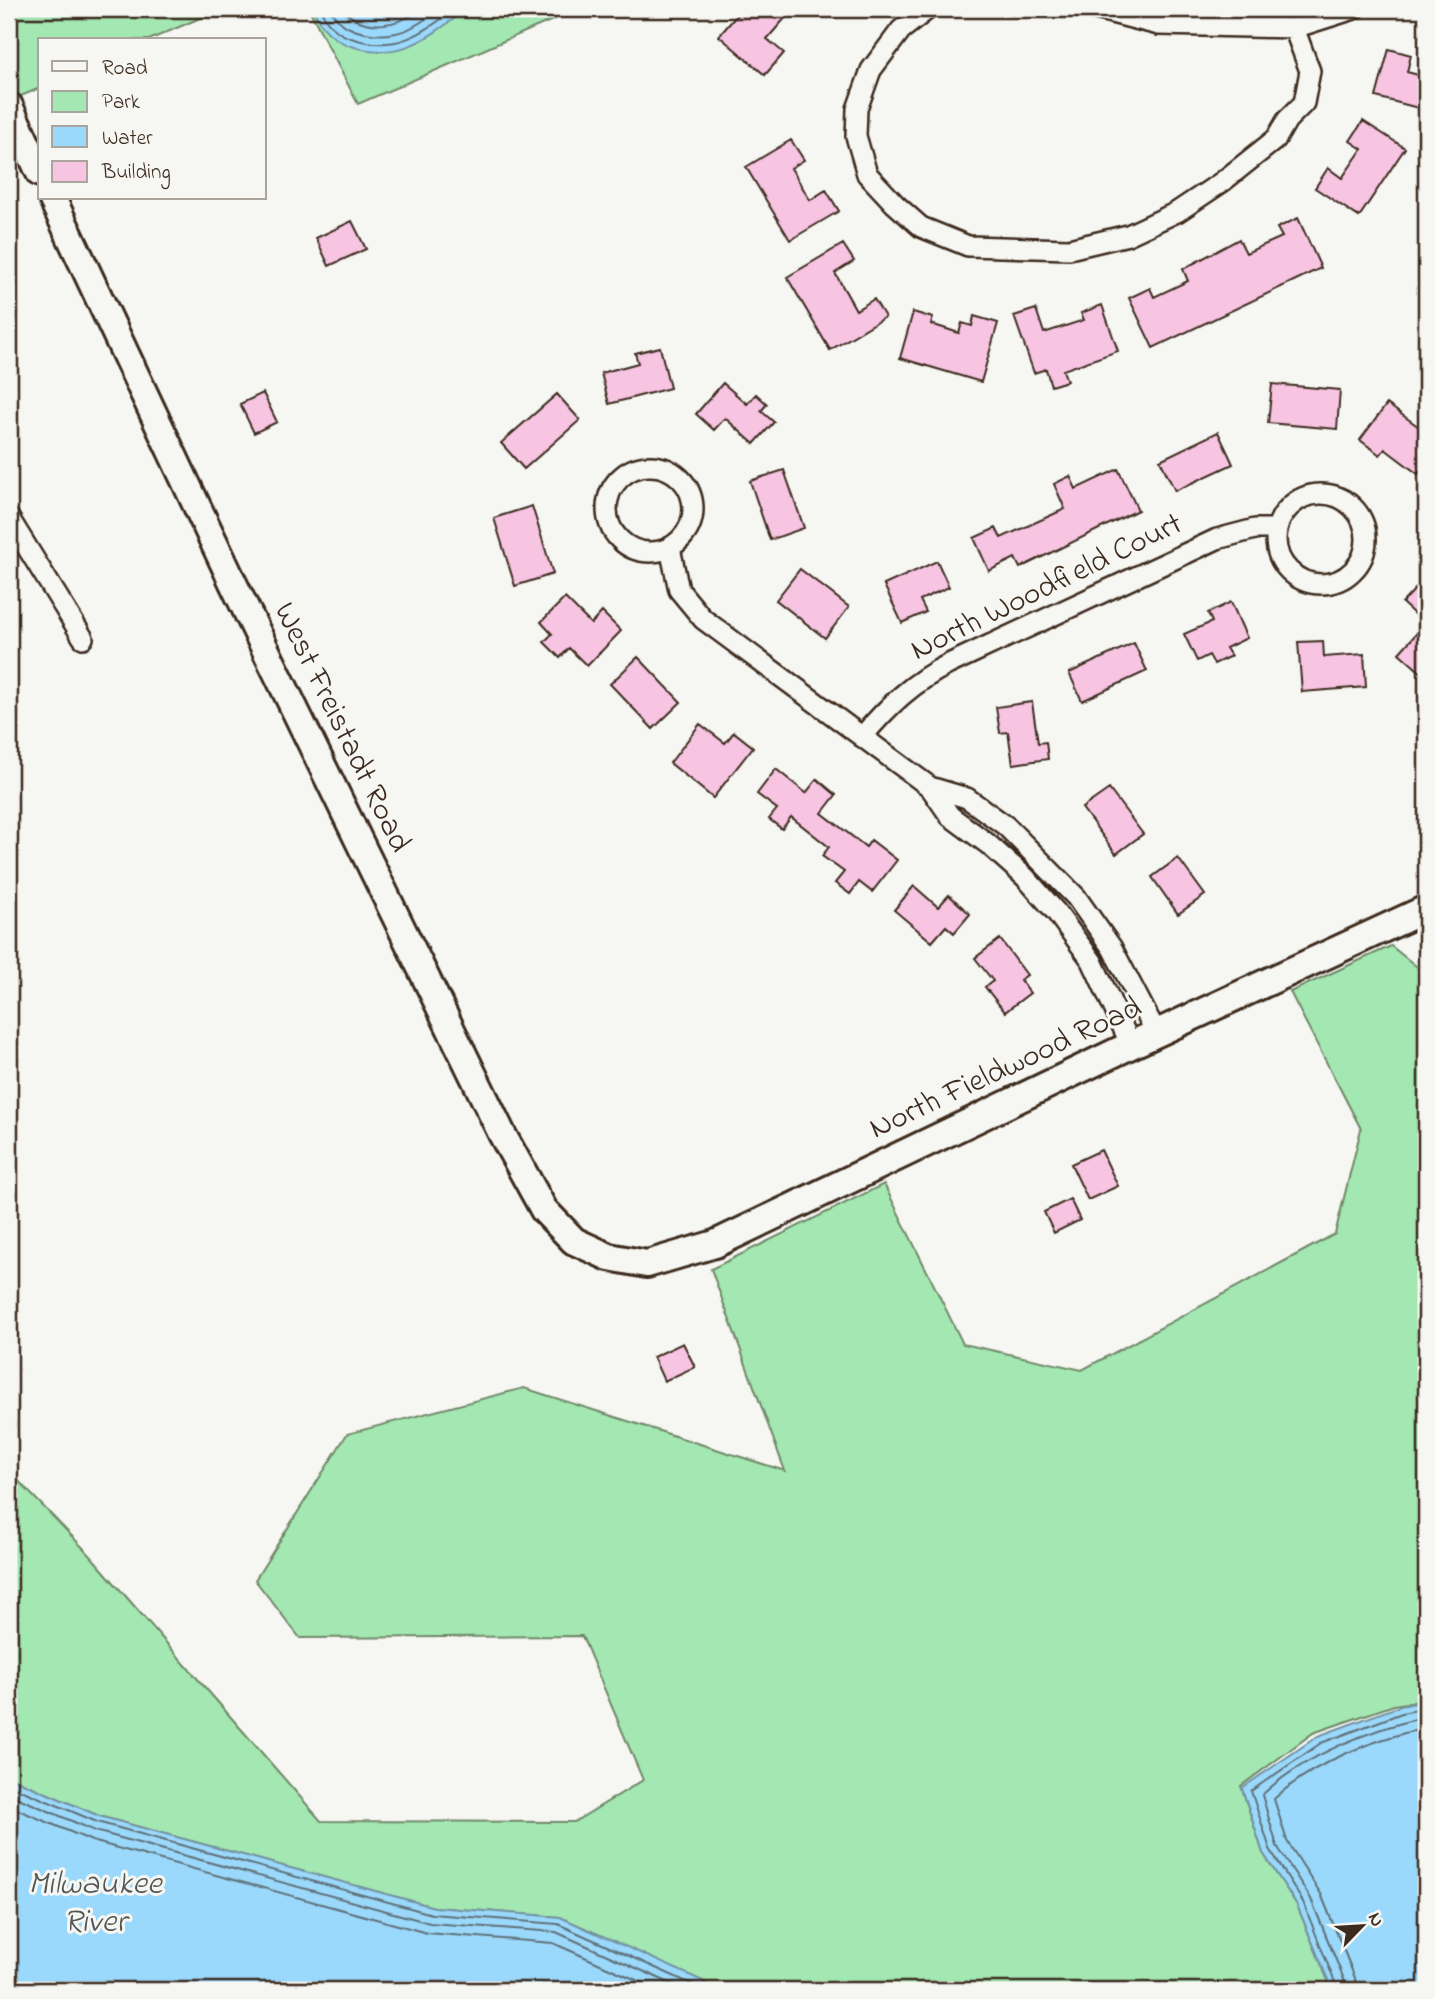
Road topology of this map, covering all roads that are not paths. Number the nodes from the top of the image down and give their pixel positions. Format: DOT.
graph roads {
  1 [pos="928,9"];
  2 [pos="1096,9"];
  3 [pos="1354,9"];
  4 [pos="1294,28"];
  5 [pos="9,106"];
  6 [pos="38,169"];
  7 [pos="53,200"];
  8 [pos="9,518"];
  9 [pos="1277,529"];
  10 [pos="670,548"];
  11 [pos="83,638"];
  12 [pos="863,737"];
  13 [pos="930,787"];
  14 [pos="1041,859"];
  15 [pos="1025,877"];
  16 [pos="1426,909"];
  17 [pos="1112,948"];
  18 [pos="1091,961"];
  19 [pos="1157,1034"];
  20 [pos="1131,1045"];
  21 [pos="609,1257"];
  1 -- 4 [label="street"];
  2 -- 4 [label="street"];
  3 -- 4 [label="street"];
  5 -- 6 [label="street"];
  7 -- 21 [label="street, West Freistadt Road"];
  8 -- 11 [label="street"];
  9 -- 9 [label="street"];
  9 -- 12 [label="street, North Woodfield Court"];
  10 -- 10 [label="street"];
  10 -- 12 [label="street"];
  12 -- 13 [label="street"];
  13 -- 14 [label="street"];
  13 -- 15 [label="street"];
  14 -- 15 [label="street"];
  14 -- 17 [label="street"];
  15 -- 18 [label="street"];
  16 -- 19 [label="street, North Fieldwood Road"];
  17 -- 18 [label="street"];
  17 -- 19 [label="street"];
  18 -- 20 [label="street"];
  19 -- 20 [label="street, North Fieldwood Road"];
  20 -- 21 [label="street, North Fieldwood Road"];
}
